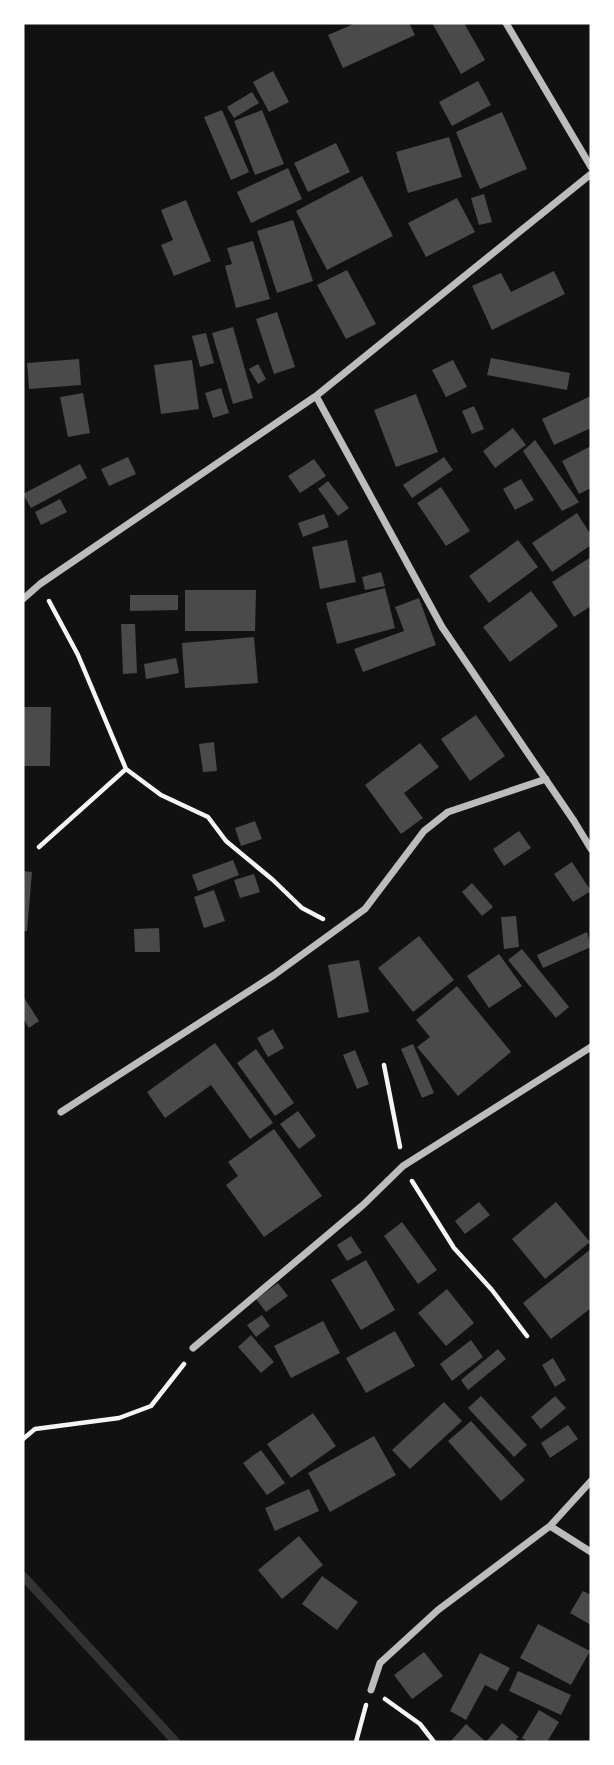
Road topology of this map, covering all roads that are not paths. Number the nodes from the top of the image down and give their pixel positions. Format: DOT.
graph roads {
  1 [pos="506,23"];
  2 [pos="591,167"];
  3 [pos="591,174"];
  4 [pos="316,396"];
  5 [pos="23,599"];
  6 [pos="546,779"];
  7 [pos="591,849"];
  8 [pos="591,1047"];
  9 [pos="61,1112"];
  10 [pos="193,1348"];
  11 [pos="591,1481"];
  12 [pos="550,1526"];
  13 [pos="591,1552"];
  14 [pos="371,1690"];
  1 -- 2 [label="street"];
  3 -- 4 [label="street"];
  4 -- 5 [label="street"];
  4 -- 6 [label="street"];
  6 -- 7 [label="street"];
  6 -- 9 [label="street"];
  8 -- 10 [label="street"];
  11 -- 12 [label="street"];
  12 -- 13 [label="street"];
  12 -- 14 [label="street"];
}
